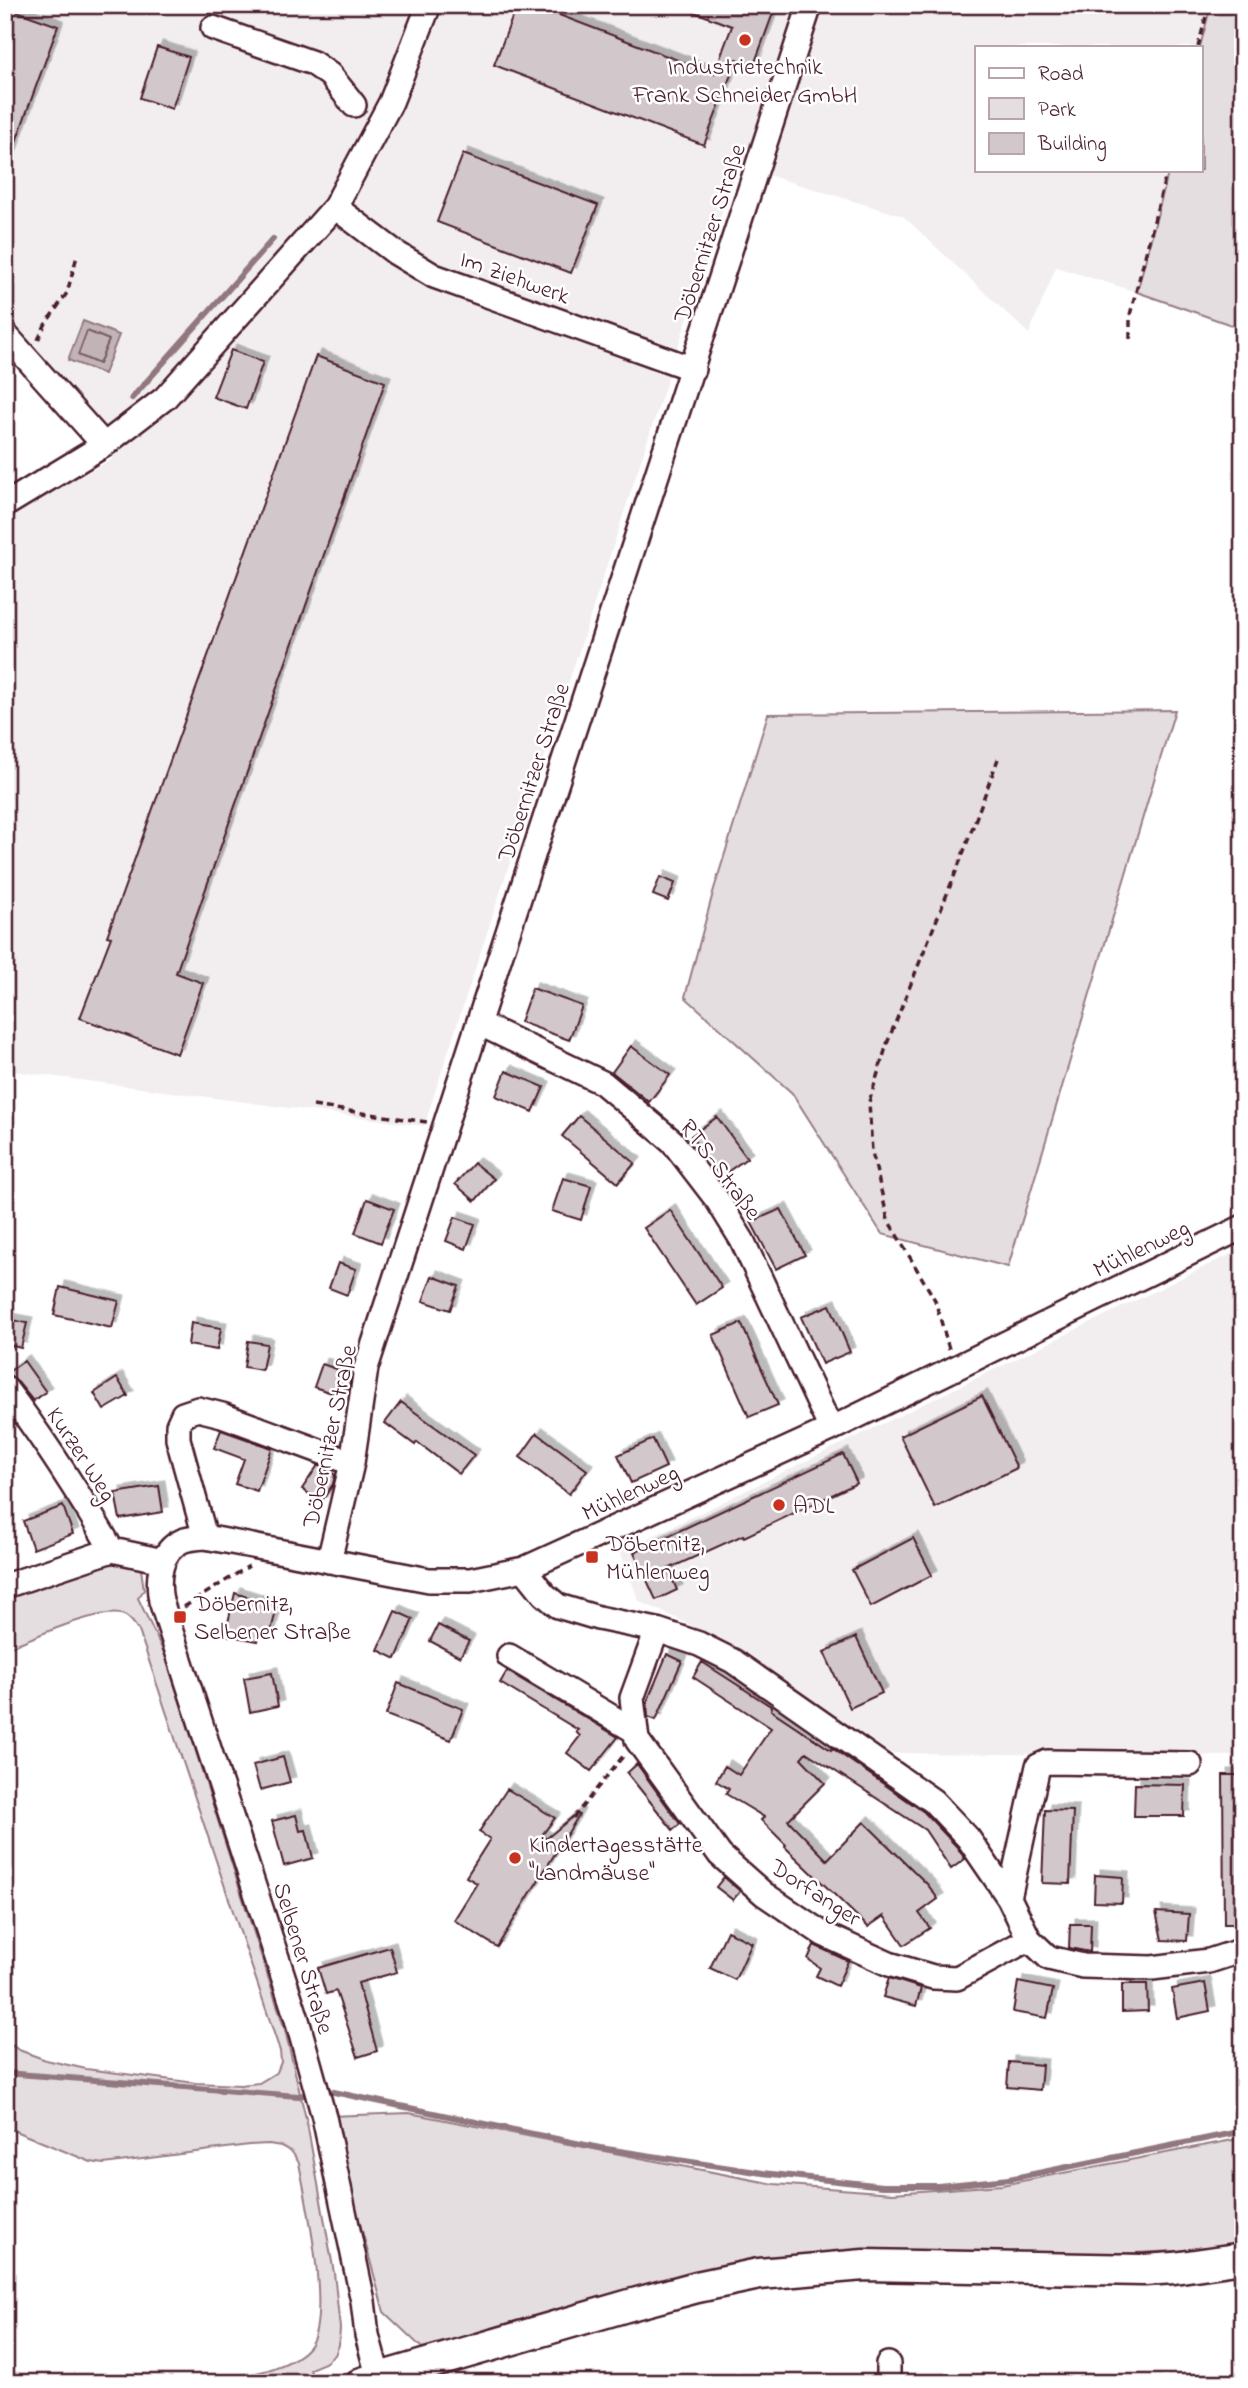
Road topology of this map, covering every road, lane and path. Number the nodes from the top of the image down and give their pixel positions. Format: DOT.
graph roads {
  1 [pos="429,5"];
  2 [pos="810,5"];
  3 [pos="1209,5"];
  4 [pos="213,28"];
  5 [pos="1198,46"];
  6 [pos="354,105"];
  7 [pos="1166,172"];
  8 [pos="335,207"];
  9 [pos="77,256"];
  10 [pos="5,334"];
  11 [pos="1130,339"];
  12 [pos="29,361"];
  13 [pos="692,369"];
  14 [pos="104,445"];
  15 [pos="5,505"];
  16 [pos="998,759"];
  17 [pos="480,1024"];
  18 [pos="313,1105"];
  19 [pos="447,1124"];
  20 [pos="1243,1227"];
  21 [pos="955,1368"];
  22 [pos="5,1388"];
  23 [pos="831,1429"];
  24 [pos="352,1463"];
  25 [pos="205,1537"];
  26 [pos="274,1549"];
  27 [pos="112,1550"];
  28 [pos="163,1561"];
  29 [pos="329,1561"];
  30 [pos="524,1569"];
  31 [pos="7,1585"];
  32 [pos="167,1618"];
  33 [pos="657,1630"];
  34 [pos="509,1656"];
  35 [pos="636,1735"];
  36 [pos="1190,1764"];
  37 [pos="573,1818"];
  38 [pos="1009,1898"];
  39 [pos="1029,1939"];
  40 [pos="1243,1950"];
  41 [pos="1243,2258"];
  42 [pos="373,2381"];
  1 -- 8 [label="street"];
  2 -- 13 [label="street, Döbernitzer Straße"];
  3 -- 5 [label="path"];
  4 -- 6 [label="street"];
  7 -- 11 [label="path"];
  8 -- 13 [label="street, Im Ziehwerk"];
  8 -- 14 [label="street"];
  9 -- 12 [label="path"];
  10 -- 12 [label="street"];
  12 -- 14 [label="street"];
  13 -- 17 [label="street, Döbernitzer Straße"];
  14 -- 15 [label="street"];
  16 -- 21 [label="path"];
  17 -- 19 [label="street, Döbernitzer Straße"];
  17 -- 23 [label="street, RTS-Straße"];
  18 -- 19 [label="path"];
  19 -- 24 [label="street, Döbernitzer Straße"];
  20 -- 21 [label="street, Mühlenweg"];
  21 -- 23 [label="street, Mühlenweg"];
  22 -- 27 [label="street, Kurzer Weg"];
  23 -- 30 [label="street, Mühlenweg"];
  24 -- 25 [label="street"];
  24 -- 29 [label="street, Döbernitzer Straße"];
  25 -- 26 [label="street, Mühlenweg"];
  25 -- 28 [label="street, Mühlenweg"];
  26 -- 29 [label="street, Mühlenweg"];
  26 -- 32 [label="path"];
  27 -- 28 [label="street"];
  27 -- 31 [label="street"];
  28 -- 32 [label="street, Selbener Straße"];
  29 -- 30 [label="street, Mühlenweg"];
  30 -- 33 [label="street"];
  32 -- 42 [label="street, Selbener Straße"];
  33 -- 35 [label="street"];
  33 -- 38 [label="street"];
  34 -- 35 [label="street, Dorfanger"];
  35 -- 37 [label="path"];
  35 -- 39 [label="street, Dorfanger"];
  36 -- 38 [label="street"];
  38 -- 39 [label="street"];
  39 -- 40 [label="street"];
  41 -- 42 [label="main road"];
}
